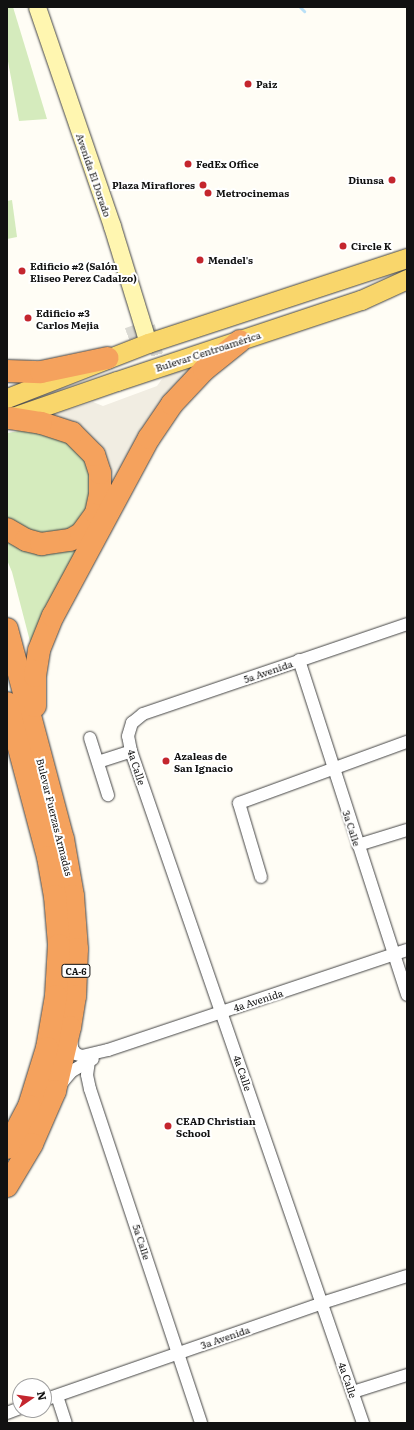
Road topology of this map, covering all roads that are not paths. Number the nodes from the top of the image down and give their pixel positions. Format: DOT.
graph roads {
  1 [pos="37,7"];
  2 [pos="407,258"];
  3 [pos="407,279"];
  4 [pos="240,341"];
  5 [pos="148,343"];
  6 [pos="108,358"];
  7 [pos="7,371"];
  8 [pos="8,411"];
  9 [pos="7,529"];
  10 [pos="407,624"];
  11 [pos="7,629"];
  12 [pos="298,660"];
  13 [pos="7,703"];
  14 [pos="132,723"];
  15 [pos="90,738"];
  16 [pos="407,742"];
  17 [pos="38,747"];
  18 [pos="7,751"];
  19 [pos="131,751"];
  20 [pos="98,762"];
  21 [pos="333,768"];
  22 [pos="108,795"];
  23 [pos="38,816"];
  24 [pos="407,830"];
  25 [pos="358,845"];
  26 [pos="261,877"];
  27 [pos="407,950"];
  28 [pos="394,955"];
  29 [pos="407,995"];
  30 [pos="222,1012"];
  31 [pos="70,1027"];
  32 [pos="108,1050"];
  33 [pos="89,1061"];
  34 [pos="56,1091"];
  35 [pos="7,1148"];
  36 [pos="7,1186"];
  37 [pos="407,1276"];
  38 [pos="322,1303"];
  39 [pos="178,1354"];
  40 [pos="407,1375"];
  41 [pos="353,1392"];
  42 [pos="57,1396"];
  43 [pos="52,1398"];
  44 [pos="66,1423"];
  45 [pos="201,1423"];
  46 [pos="363,1423"];
  1 -- 5 [label="street, Avenida El Dorado"];
  2 -- 5 [label="main road"];
  3 -- 4 [label="main road, Bulevar Centroamérica"];
  4 -- 8 [label="main road, Bulevar Centroamérica"];
  4 -- 17 [label="highway"];
  5 -- 6 [label="main road"];
  6 -- 7 [label="highway"];
  6 -- 8 [label="main road"];
  8 -- 9 [label="highway"];
  10 -- 12 [label="street, 5a Avenida"];
  11 -- 17 [label="highway, Bulevar Fuerzas Armadas / CA-6"];
  12 -- 14 [label="street, 5a Avenida"];
  12 -- 21 [label="street, 3a Calle"];
  13 -- 23 [label="highway, Bulevar Fuerzas Armadas / CA-6"];
  14 -- 19 [label="street, 4a Calle"];
  15 -- 20 [label="street"];
  16 -- 21 [label="street"];
  17 -- 31 [label="highway, Bulevar Fuerzas Armadas / CA-6"];
  18 -- 23 [label="highway"];
  19 -- 20 [label="street"];
  19 -- 30 [label="street, 4a Calle"];
  20 -- 22 [label="street"];
  21 -- 25 [label="street, 3a Calle"];
  21 -- 26 [label="street"];
  23 -- 35 [label="highway, Bulevar Fuerzas Armadas / CA-6"];
  24 -- 25 [label="street"];
  25 -- 28 [label="street, 3a Calle"];
  27 -- 28 [label="street, 4a Avenida"];
  28 -- 29 [label="street, 3a Calle"];
  28 -- 30 [label="street, 4a Avenida"];
  30 -- 32 [label="street, 4a Avenida"];
  30 -- 38 [label="street, 4a Calle"];
  31 -- 32 [label="street, 4a Avenida"];
  31 -- 34 [label="highway, Bulevar Fuerzas Armadas / CA-6"];
  32 -- 33 [label="street, 4a Avenida"];
  33 -- 34 [label="street, 4a Avenida"];
  33 -- 39 [label="street, 5a Calle"];
  34 -- 36 [label="highway, Bulevar Fuerzas Armadas / CA-6"];
  37 -- 38 [label="street, 3a Avenida"];
  38 -- 39 [label="street, 3a Avenida"];
  38 -- 41 [label="street, 4a Calle"];
  39 -- 42 [label="street, 3a Avenida"];
  39 -- 45 [label="street, 5a Calle"];
  40 -- 41 [label="street"];
  41 -- 46 [label="street, 4a Calle"];
  42 -- 43 [label="street, 3a Avenida"];
  42 -- 44 [label="street"];
}
